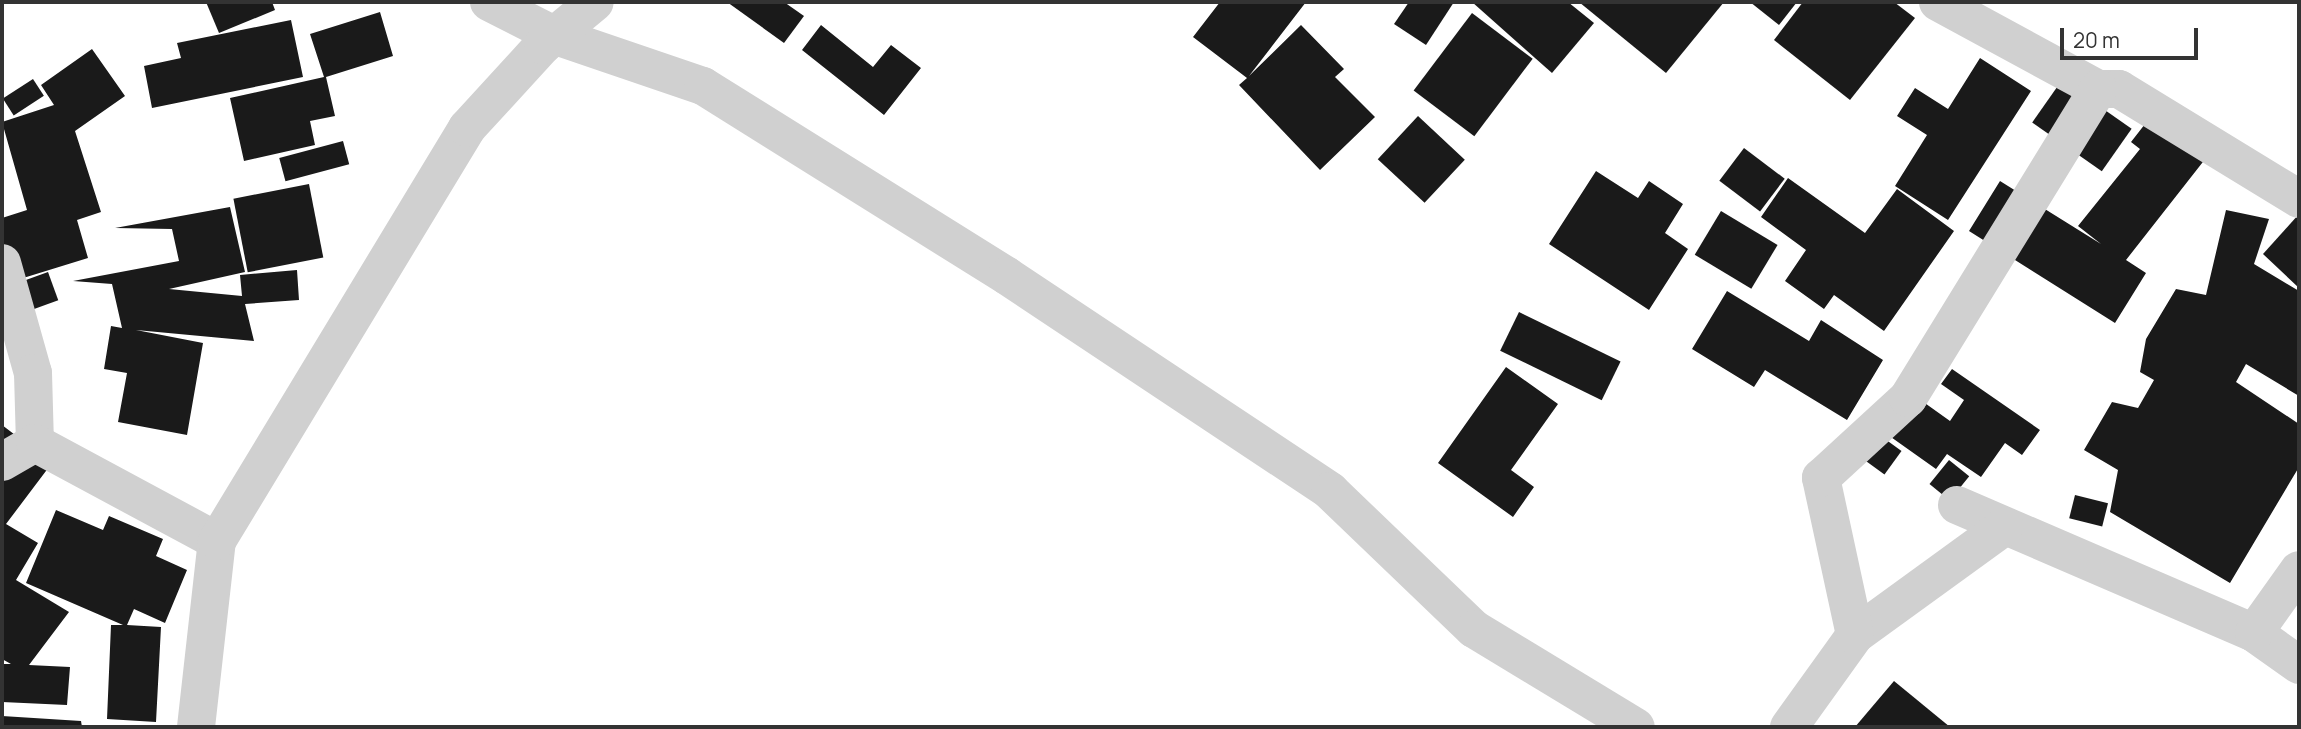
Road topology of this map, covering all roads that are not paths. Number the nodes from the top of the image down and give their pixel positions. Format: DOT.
graph roads {
  1 [pos="489,2"];
  2 [pos="595,2"];
  3 [pos="1938,2"];
  4 [pos="556,36"];
  5 [pos="2098,89"];
  6 [pos="2299,199"];
  7 [pos="2,263"];
  8 [pos="35,443"];
  9 [pos="2,462"];
  10 [pos="1957,505"];
  11 [pos="2005,526"];
  12 [pos="216,541"];
  13 [pos="2299,570"];
  14 [pos="2254,633"];
  15 [pos="1855,635"];
  16 [pos="2299,665"];
  17 [pos="196,727"];
  18 [pos="1636,727"];
  19 [pos="1789,727"];
  1 -- 4 [label="street"];
  2 -- 4 [label="street"];
  3 -- 5 [label="street"];
  4 -- 12 [label="street"];
  4 -- 18 [label="street"];
  5 -- 6 [label="street"];
  5 -- 15 [label="street"];
  7 -- 8 [label="street"];
  8 -- 9 [label="street"];
  8 -- 12 [label="street"];
  10 -- 11 [label="street"];
  11 -- 14 [label="street"];
  11 -- 15 [label="street"];
  12 -- 17 [label="street"];
  13 -- 14 [label="street"];
  14 -- 16 [label="street"];
  15 -- 19 [label="street"];
}
